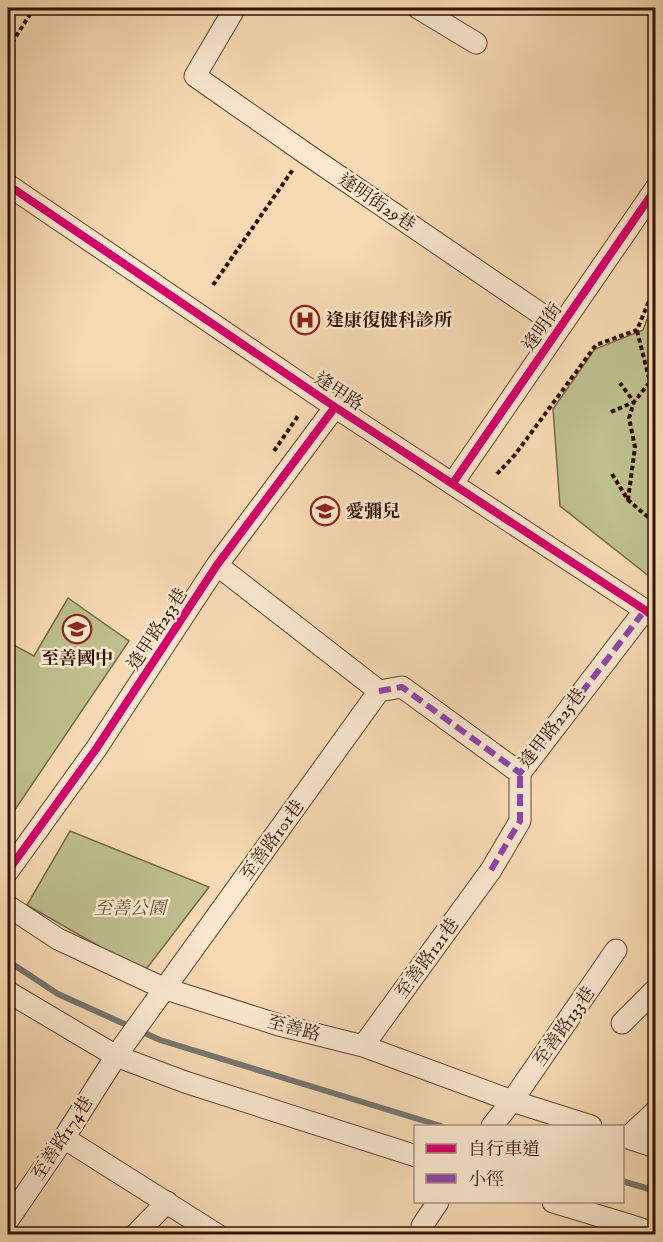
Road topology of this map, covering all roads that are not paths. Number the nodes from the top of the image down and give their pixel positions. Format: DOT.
graph roads {
  1 [pos="235,8"];
  2 [pos="418,8"];
  3 [pos="476,43"];
  4 [pos="8,185"];
  5 [pos="656,188"];
  6 [pos="560,327"];
  7 [pos="335,407"];
  8 [pos="453,483"];
  9 [pos="217,565"];
  10 [pos="650,614"];
  11 [pos="379,691"];
  12 [pos="519,773"];
  13 [pos="8,871"];
  14 [pos="8,906"];
  15 [pos="616,950"];
  16 [pos="164,988"];
  17 [pos="656,989"];
  18 [pos="8,992"];
  19 [pos="622,1023"];
  20 [pos="363,1046"];
  21 [pos="116,1056"];
  22 [pos="512,1101"];
  23 [pos="656,1111"];
  24 [pos="493,1125"];
  25 [pos="588,1125"];
  26 [pos="625,1137"];
  27 [pos="64,1138"];
  28 [pos="656,1147"];
  29 [pos="414,1155"];
  30 [pos="167,1202"];
  31 [pos="437,1203"];
  32 [pos="556,1203"];
  33 [pos="8,1221"];
  34 [pos="423,1226"];
  35 [pos="8,1229"];
  36 [pos="11,1234"];
  37 [pos="136,1234"];
  38 [pos="216,1234"];
  39 [pos="656,1234"];
  1 -- 6 [label="street, 逢明街29巷"];
  2 -- 3 [label="street"];
  4 -- 7 [label="street, 逢甲路"];
  5 -- 6 [label="street, 逢明街"];
  6 -- 8 [label="street, 逢明街"];
  7 -- 8 [label="street, 逢甲路"];
  7 -- 9 [label="street, 逢甲路253巷"];
  8 -- 10 [label="street, 逢甲路"];
  9 -- 11 [label="street"];
  9 -- 13 [label="street, 逢甲路253巷"];
  10 -- 12 [label="street, 逢甲路225巷"];
  11 -- 12 [label="street, 逢甲路225巷"];
  11 -- 16 [label="street, 至善路101巷"];
  12 -- 20 [label="street, 至善路121巷"];
  14 -- 16 [label="street, 至善路"];
  15 -- 22 [label="street, 至善路133巷"];
  16 -- 20 [label="street, 至善路"];
  16 -- 21 [label="street, 至善路101巷"];
  17 -- 19 [label="street"];
  18 -- 21 [label="street"];
  20 -- 22 [label="street, 至善路"];
  21 -- 27 [label="street, 至善路174巷"];
  21 -- 29 [label="street"];
  22 -- 24 [label="street, 至善路133巷"];
  22 -- 25 [label="street, 至善路"];
  23 -- 26 [label="street"];
  26 -- 28 [label="street"];
  27 -- 30 [label="street"];
  27 -- 33 [label="street, 至善路174巷"];
  30 -- 37 [label="street"];
  30 -- 38 [label="street"];
  31 -- 34 [label="street"];
  32 -- 39 [label="street"];
  35 -- 36 [label="street"];
}
